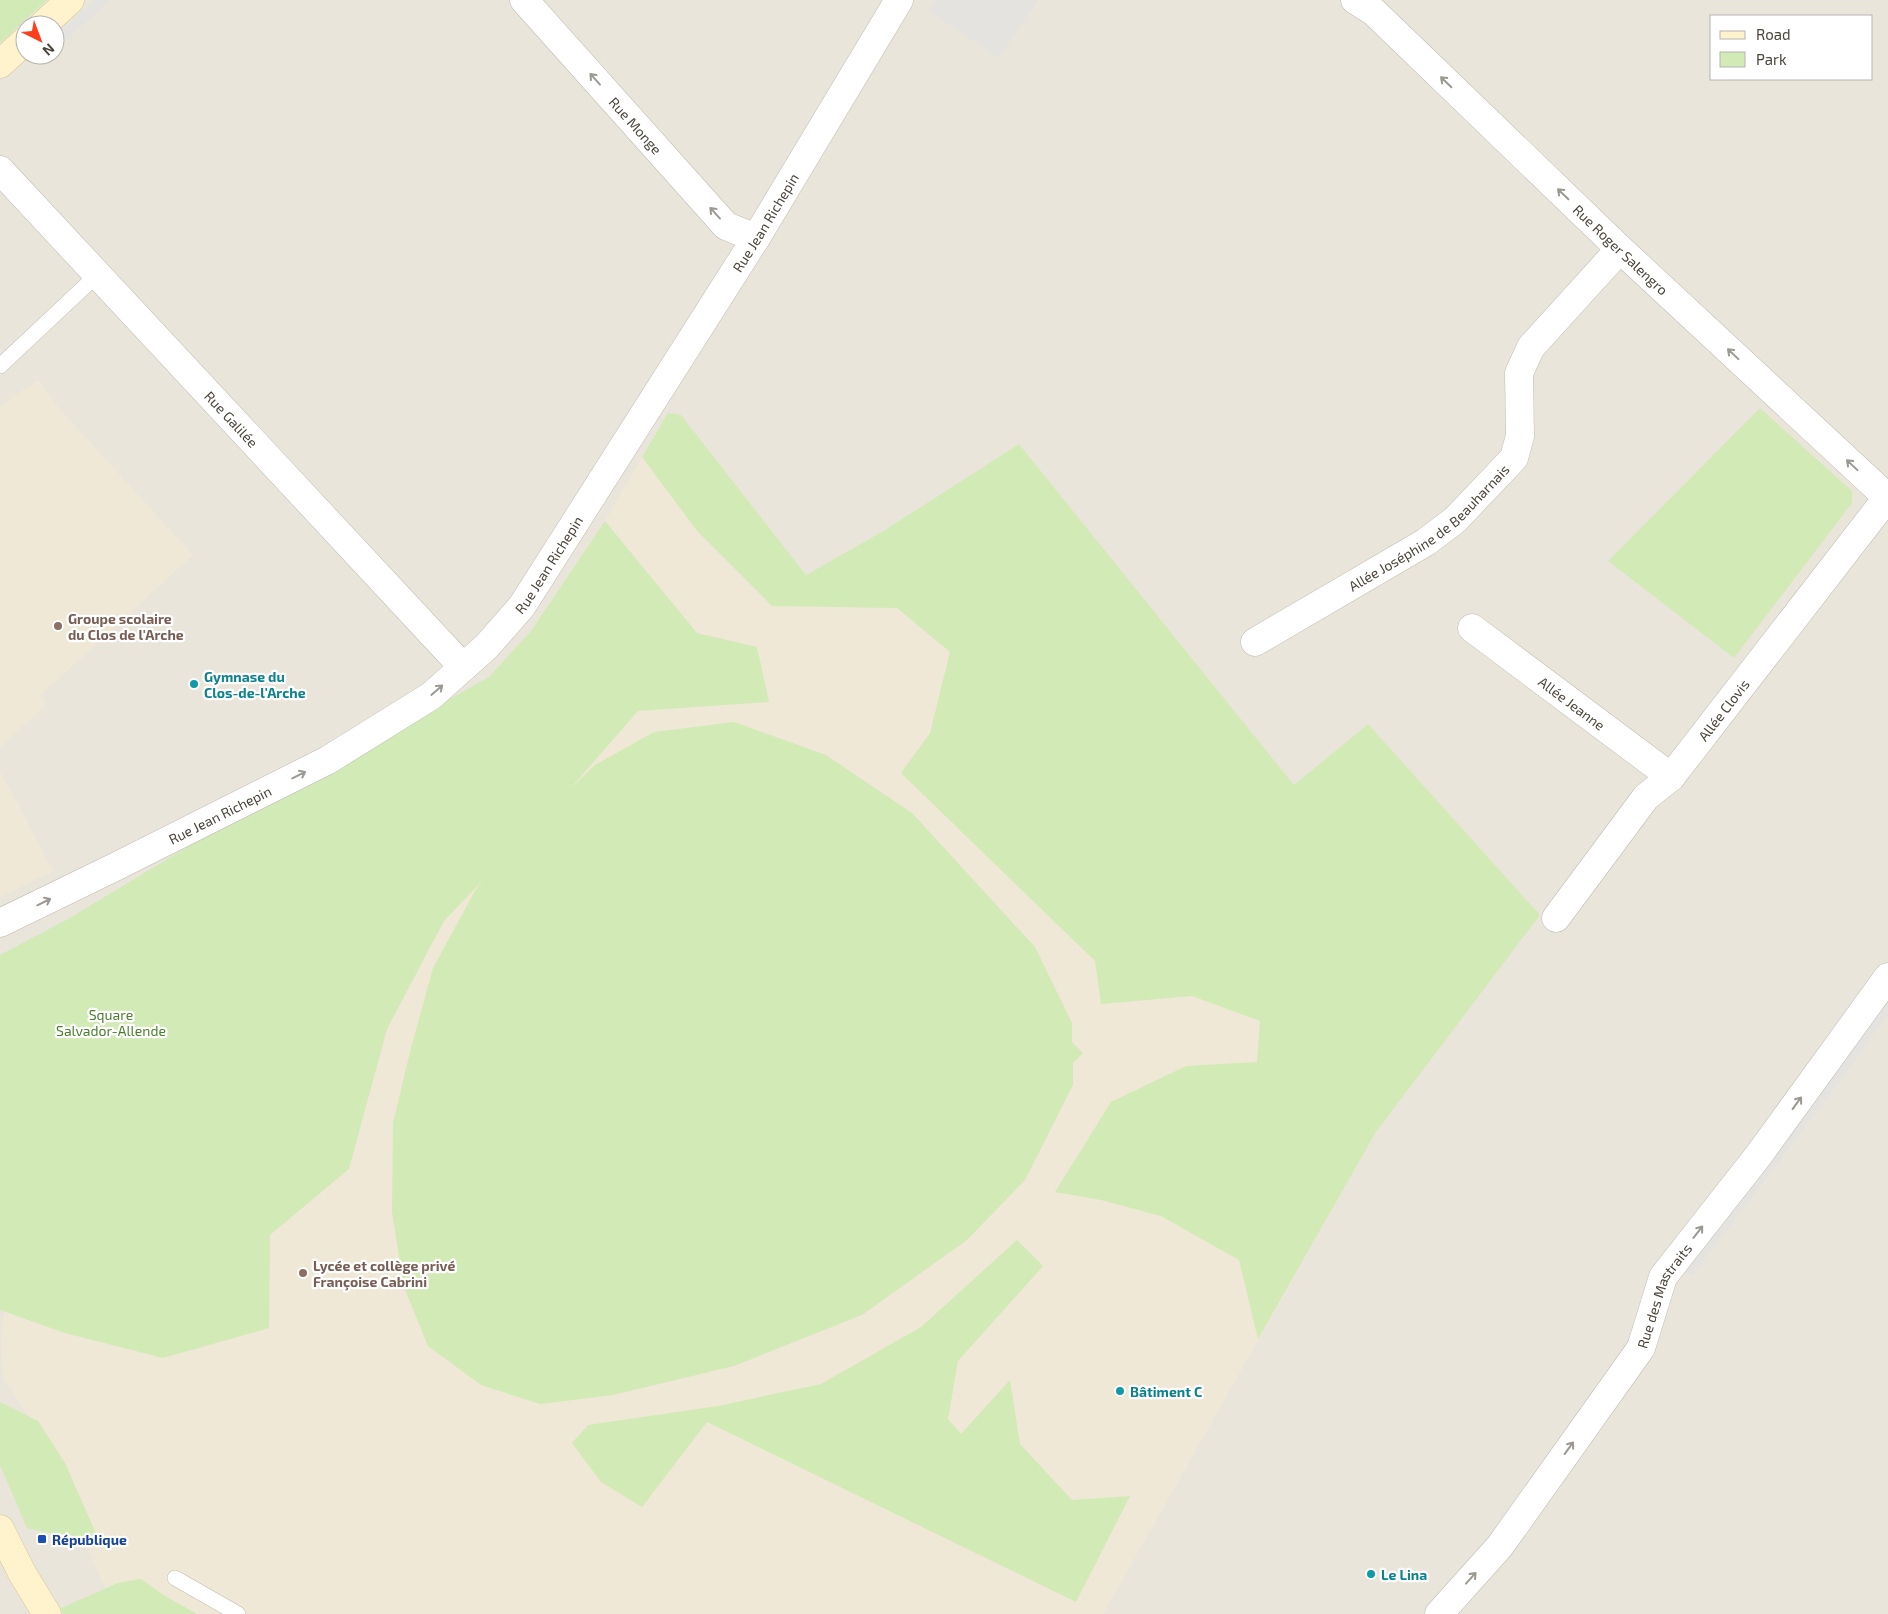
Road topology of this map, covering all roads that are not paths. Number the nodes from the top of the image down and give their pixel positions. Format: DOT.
graph roads {
  1 [pos="70,0"];
  2 [pos="524,0"];
  3 [pos="899,0"];
  4 [pos="1355,0"];
  5 [pos="54,15"];
  6 [pos="15,51"];
  7 [pos="0,64"];
  8 [pos="0,170"];
  9 [pos="756,238"];
  10 [pos="1620,248"];
  11 [pos="96,275"];
  12 [pos="0,366"];
  13 [pos="1888,498"];
  14 [pos="1472,628"];
  15 [pos="1255,642"];
  16 [pos="463,667"];
  17 [pos="1671,778"];
  18 [pos="1556,918"];
  19 [pos="0,923"];
  20 [pos="1888,977"];
  21 [pos="0,1529"];
  22 [pos="175,1578"];
  23 [pos="47,1614"];
  24 [pos="238,1614"];
  25 [pos="1439,1614"];
  1 -- 5 [label="street"];
  9 -- 2 [label="street, Rue Monge, one-way"];
  3 -- 9 [label="street, Rue Jean Richepin"];
  10 -- 4 [label="street, Rue Roger Salengro, one-way"];
  6 -- 7 [label="street"];
  8 -- 11 [label="street, Rue Galilée"];
  9 -- 16 [label="street, Rue Jean Richepin"];
  13 -- 10 [label="street, Rue Roger Salengro, one-way"];
  10 -- 15 [label="street, Allée Joséphine de Beauharnais"];
  11 -- 12 [label="lane"];
  11 -- 16 [label="street, Rue Galilée"];
  13 -- 17 [label="street, Allée Clovis"];
  14 -- 17 [label="street, Allée Jeanne"];
  19 -- 16 [label="street, Rue Jean Richepin, one-way"];
  17 -- 18 [label="street, Allée Clovis"];
  25 -- 20 [label="street, Rue des Mastraits, one-way"];
  21 -- 23 [label="street"];
  22 -- 24 [label="lane"];
}
